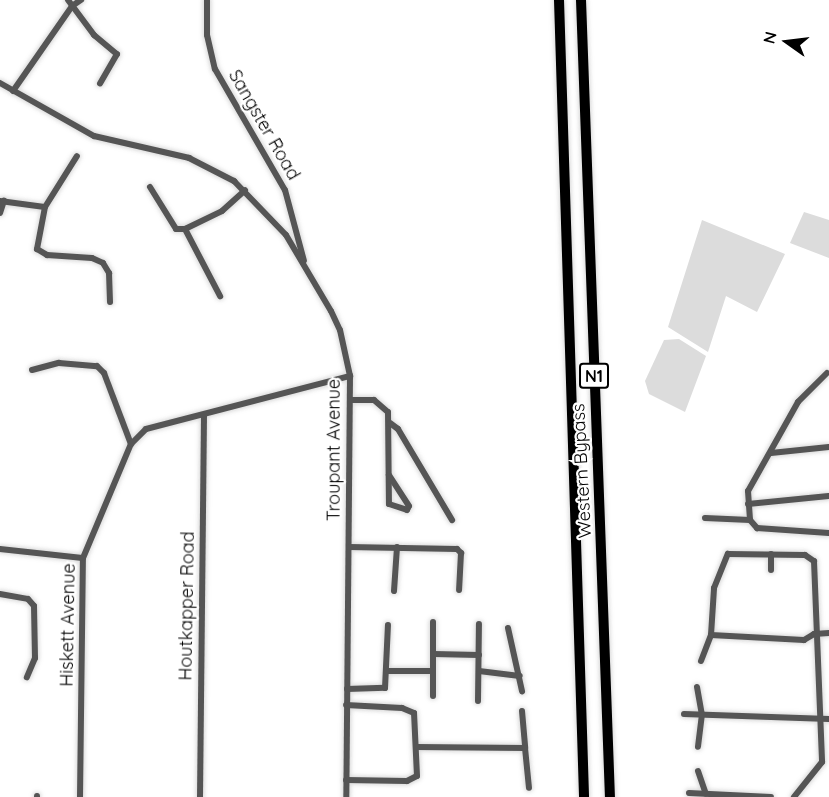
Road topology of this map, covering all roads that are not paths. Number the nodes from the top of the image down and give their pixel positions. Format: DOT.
graph roads {
  1 [pos="81,0"];
  2 [pos="207,0"];
  3 [pos="559,0"];
  4 [pos="581,0"];
  5 [pos="70,3"];
  6 [pos="0,83"];
  7 [pos="100,84"];
  8 [pos="13,91"];
  9 [pos="77,156"];
  10 [pos="150,187"];
  11 [pos="245,190"];
  12 [pos="2,201"];
  13 [pos="45,207"];
  14 [pos="0,213"];
  15 [pos="185,229"];
  16 [pos="305,265"];
  17 [pos="220,296"];
  18 [pos="110,302"];
  19 [pos="32,370"];
  20 [pos="827,373"];
  21 [pos="350,376"];
  22 [pos="351,400"];
  23 [pos="204,415"];
  24 [pos="390,423"];
  25 [pos="131,444"];
  26 [pos="829,447"];
  27 [pos="771,453"];
  28 [pos="389,475"];
  29 [pos="829,496"];
  30 [pos="748,504"];
  31 [pos="705,519"];
  32 [pos="452,520"];
  33 [pos="750,520"];
  34 [pos="829,533"];
  35 [pos="349,547"];
  36 [pos="397,548"];
  37 [pos="0,549"];
  38 [pos="771,554"];
  39 [pos="83,558"];
  40 [pos="771,570"];
  41 [pos="459,590"];
  42 [pos="394,591"];
  43 [pos="0,594"];
  44 [pos="434,622"];
  45 [pos="479,624"];
  46 [pos="388,625"];
  47 [pos="508,628"];
  48 [pos="829,633"];
  49 [pos="814,634"];
  50 [pos="711,635"];
  51 [pos="434,654"];
  52 [pos="479,656"];
  53 [pos="701,662"];
  54 [pos="387,671"];
  55 [pos="433,671"];
  56 [pos="479,671"];
  57 [pos="520,676"];
  58 [pos="27,677"];
  59 [pos="697,687"];
  60 [pos="347,689"];
  61 [pos="522,692"];
  62 [pos="433,696"];
  63 [pos="478,701"];
  64 [pos="346,705"];
  65 [pos="522,711"];
  66 [pos="684,714"];
  67 [pos="702,714"];
  68 [pos="819,719"];
  69 [pos="829,719"];
  70 [pos="416,747"];
  71 [pos="698,747"];
  72 [pos="525,748"];
  73 [pos="699,771"];
  74 [pos="346,780"];
  75 [pos="529,788"];
  76 [pos="689,793"];
  77 [pos="706,794"];
  78 [pos="80,797"];
  79 [pos="200,797"];
  80 [pos="346,797"];
  81 [pos="583,797"];
  82 [pos="612,797"];
  83 [pos="771,797"];
  84 [pos="794,797"];
  1 -- 5 [label="street"];
  2 -- 16 [label="street, Sangster Road"];
  3 -- 81 [label="highway, Western Bypass / N1"];
  4 -- 82 [label="highway, Western Bypass / N1"];
  5 -- 7 [label="street"];
  5 -- 8 [label="street"];
  6 -- 8 [label="street, Troupant Avenue"];
  8 -- 11 [label="street, Troupant Avenue"];
  9 -- 13 [label="street"];
  10 -- 15 [label="street"];
  11 -- 15 [label="street"];
  11 -- 16 [label="street, Troupant Avenue"];
  12 -- 13 [label="street"];
  12 -- 14 [label="street"];
  13 -- 18 [label="street"];
  15 -- 17 [label="street"];
  16 -- 21 [label="street, Troupant Avenue"];
  19 -- 25 [label="street"];
  20 -- 27 [label="street"];
  21 -- 22 [label="street, Troupant Avenue"];
  21 -- 23 [label="street"];
  22 -- 24 [label="street"];
  22 -- 35 [label="street, Troupant Avenue"];
  23 -- 25 [label="street"];
  23 -- 79 [label="street, Houtkapper Road"];
  24 -- 28 [label="street"];
  24 -- 32 [label="street"];
  25 -- 39 [label="street, Hiskett Avenue"];
  26 -- 27 [label="street"];
  27 -- 30 [label="street"];
  28 -- 28 [label="street"];
  29 -- 30 [label="street"];
  30 -- 33 [label="street"];
  31 -- 33 [label="street"];
  33 -- 34 [label="street"];
  35 -- 36 [label="street"];
  35 -- 60 [label="street, Troupant Avenue"];
  36 -- 41 [label="street"];
  36 -- 42 [label="street"];
  37 -- 39 [label="street"];
  38 -- 40 [label="street"];
  38 -- 49 [label="street"];
  38 -- 50 [label="street"];
  39 -- 78 [label="street, Hiskett Avenue"];
  43 -- 58 [label="street"];
  44 -- 51 [label="street"];
  45 -- 52 [label="street"];
  46 -- 54 [label="street"];
  47 -- 57 [label="street"];
  48 -- 49 [label="street"];
  49 -- 50 [label="street"];
  49 -- 68 [label="street"];
  50 -- 53 [label="street"];
  51 -- 52 [label="street"];
  51 -- 55 [label="street"];
  52 -- 56 [label="street"];
  54 -- 55 [label="street"];
  54 -- 60 [label="street"];
  55 -- 62 [label="street"];
  56 -- 57 [label="street"];
  56 -- 63 [label="street"];
  57 -- 61 [label="street"];
  59 -- 67 [label="street"];
  60 -- 64 [label="street, Troupant Avenue"];
  64 -- 70 [label="street"];
  64 -- 74 [label="street, Troupant Avenue"];
  65 -- 72 [label="street"];
  66 -- 67 [label="street"];
  67 -- 68 [label="street"];
  67 -- 71 [label="street"];
  68 -- 69 [label="street"];
  68 -- 84 [label="street"];
  70 -- 72 [label="street"];
  70 -- 74 [label="street"];
  72 -- 75 [label="street"];
  73 -- 77 [label="street"];
  74 -- 80 [label="street, Troupant Avenue"];
  76 -- 77 [label="street"];
  77 -- 83 [label="street"];
}
